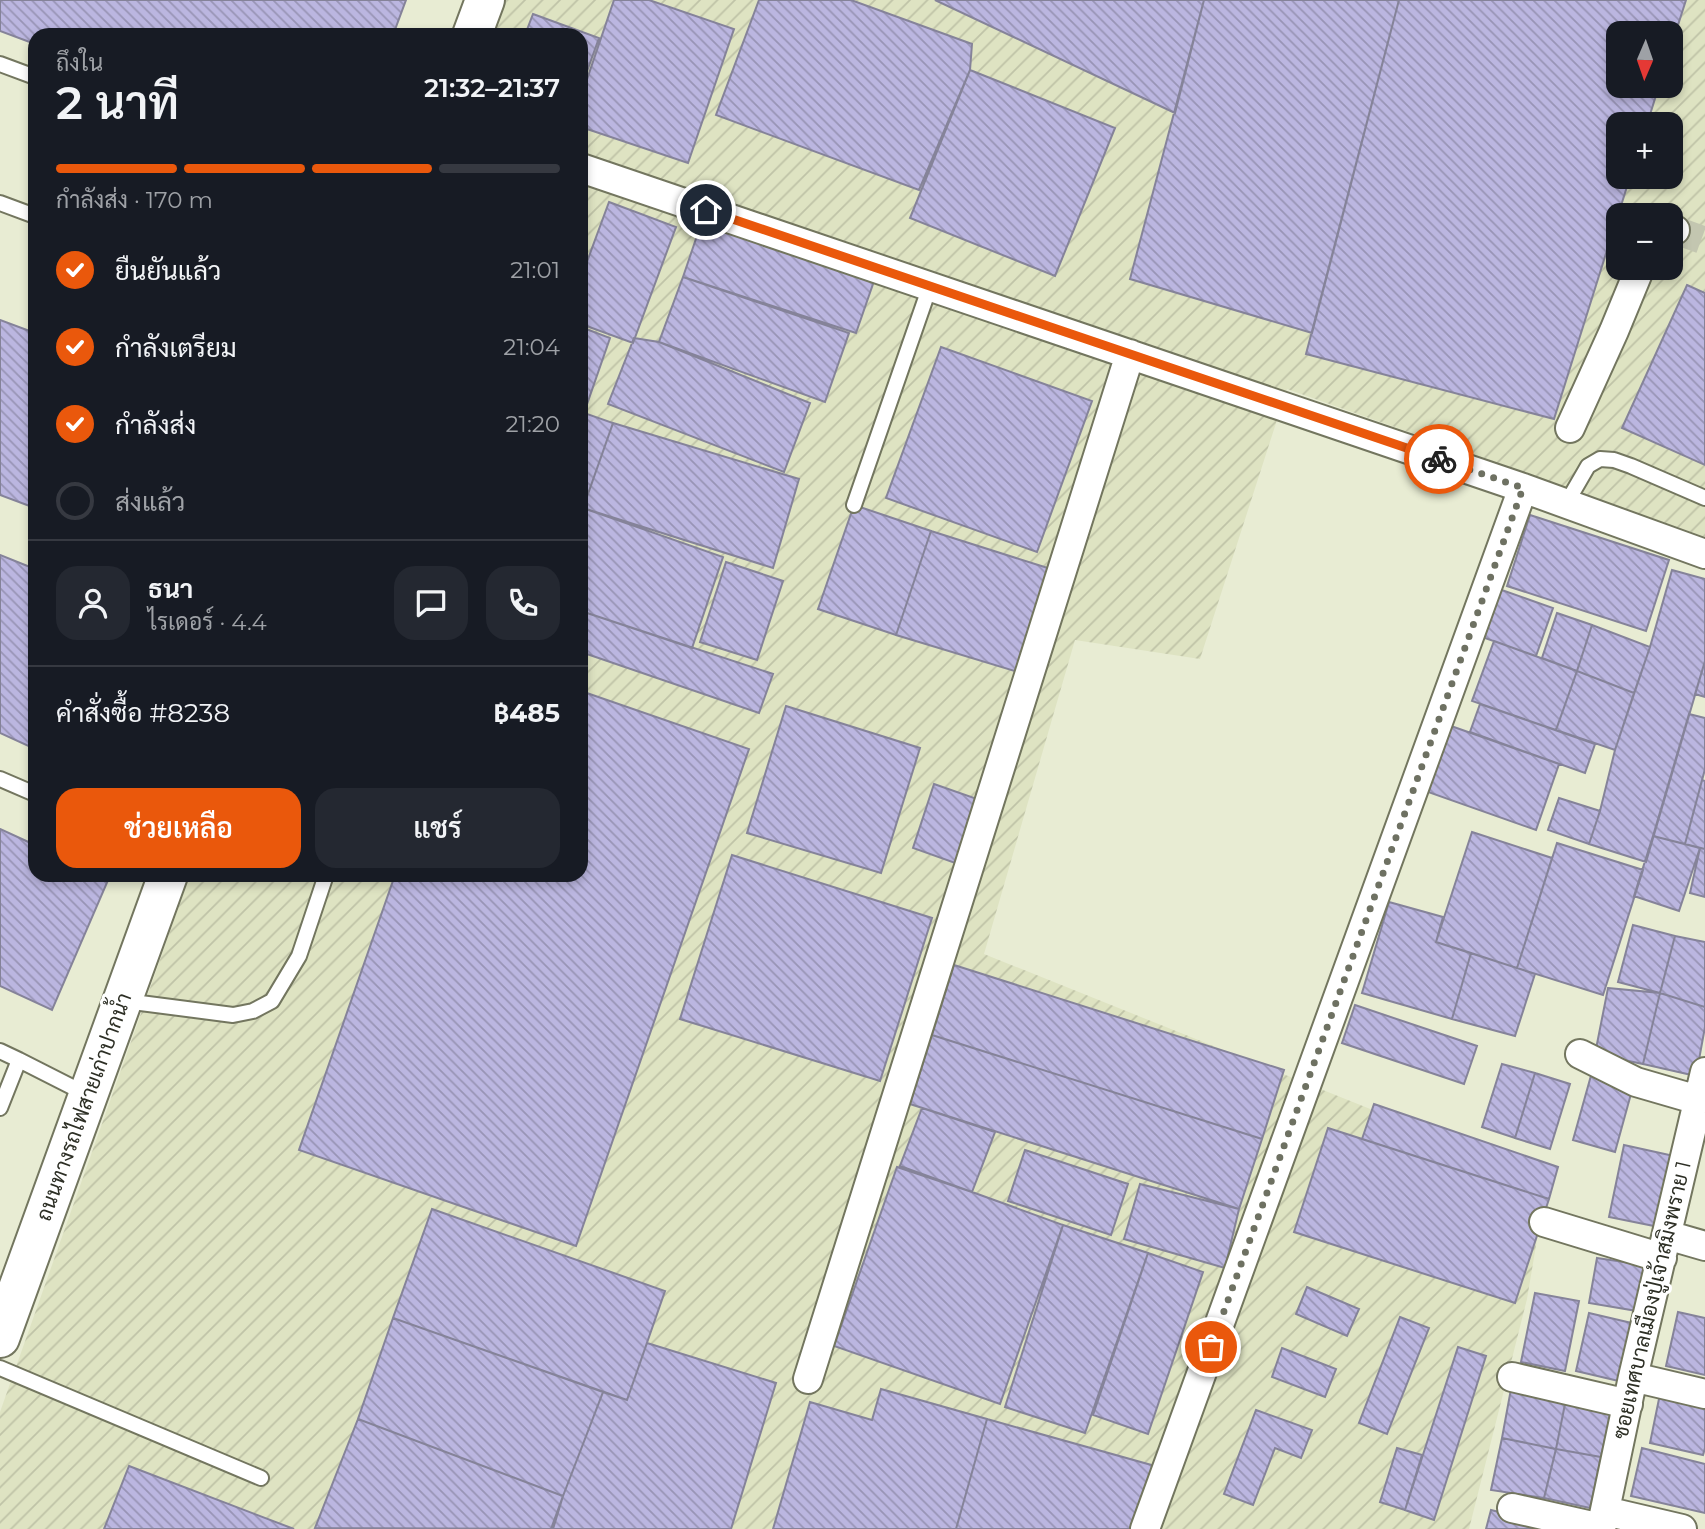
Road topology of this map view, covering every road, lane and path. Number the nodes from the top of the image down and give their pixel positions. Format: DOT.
graph roads {
  1 [pos="485,0"];
  2 [pos="475,28"];
  3 [pos="0,64"];
  4 [pos="28,75"];
  5 [pos="588,170"];
  6 [pos="0,203"];
  7 [pos="28,213"];
  8 [pos="1635,280"];
  9 [pos="930,286"];
  10 [pos="1130,354"];
  11 [pos="1570,428"];
  12 [pos="1523,488"];
  13 [pos="1705,498"];
  14 [pos="1566,504"];
  15 [pos="854,505"];
  16 [pos="1705,554"];
  17 [pos="0,779"];
  18 [pos="28,791"];
  19 [pos="165,882"];
  20 [pos="324,882"];
  21 [pos="122,1001"];
  22 [pos="0,1051"];
  23 [pos="1580,1054"];
  24 [pos="19,1060"];
  25 [pos="1702,1089"];
  26 [pos="88,1096"];
  27 [pos="0,1108"];
  28 [pos="1544,1222"];
  29 [pos="1665,1246"];
  30 [pos="1705,1246"];
  31 [pos="0,1338"];
  32 [pos="0,1368"];
  33 [pos="1512,1377"];
  34 [pos="808,1379"];
  35 [pos="1631,1391"];
  36 [pos="1705,1394"];
  37 [pos="261,1478"];
  38 [pos="1512,1508"];
  39 [pos="1602,1523"];
  40 [pos="1145,1529"];
  41 [pos="1682,1529"];
  1 -- 2 [label="main road"];
  3 -- 4 [label="lane"];
  5 -- 9 [label="street"];
  6 -- 7 [label="lane"];
  8 -- 11 [label="street"];
  9 -- 10 [label="street"];
  9 -- 15 [label="lane"];
  10 -- 12 [label="street"];
  10 -- 34 [label="street"];
  12 -- 14 [label="street"];
  12 -- 40 [label="street"];
  13 -- 14 [label="lane"];
  14 -- 16 [label="street"];
  17 -- 18 [label="lane"];
  19 -- 21 [label="main road, ถนนทางรถไฟสายเก่าปากน้ำ"];
  20 -- 21 [label="lane"];
  21 -- 26 [label="main road, ถนนทางรถไฟสายเก่าปากน้ำ"];
  22 -- 24 [label="lane"];
  23 -- 25 [label="street"];
  24 -- 26 [label="lane"];
  24 -- 27 [label="lane"];
  25 -- 29 [label="street, ซอยเทศบาลเมืองปู่เจ้าสมิงพราย 1"];
  26 -- 31 [label="main road, ถนนทางรถไฟสายเก่าปากน้ำ"];
  28 -- 29 [label="street"];
  29 -- 30 [label="street"];
  29 -- 35 [label="street, ซอยเทศบาลเมืองปู่เจ้าสมิงพราย 1"];
  32 -- 37 [label="lane"];
  33 -- 35 [label="street"];
  35 -- 36 [label="street"];
  35 -- 39 [label="street, ซอยเทศบาลเมืองปู่เจ้าสมิงพราย 1"];
  38 -- 39 [label="street"];
  39 -- 41 [label="street"];
}
